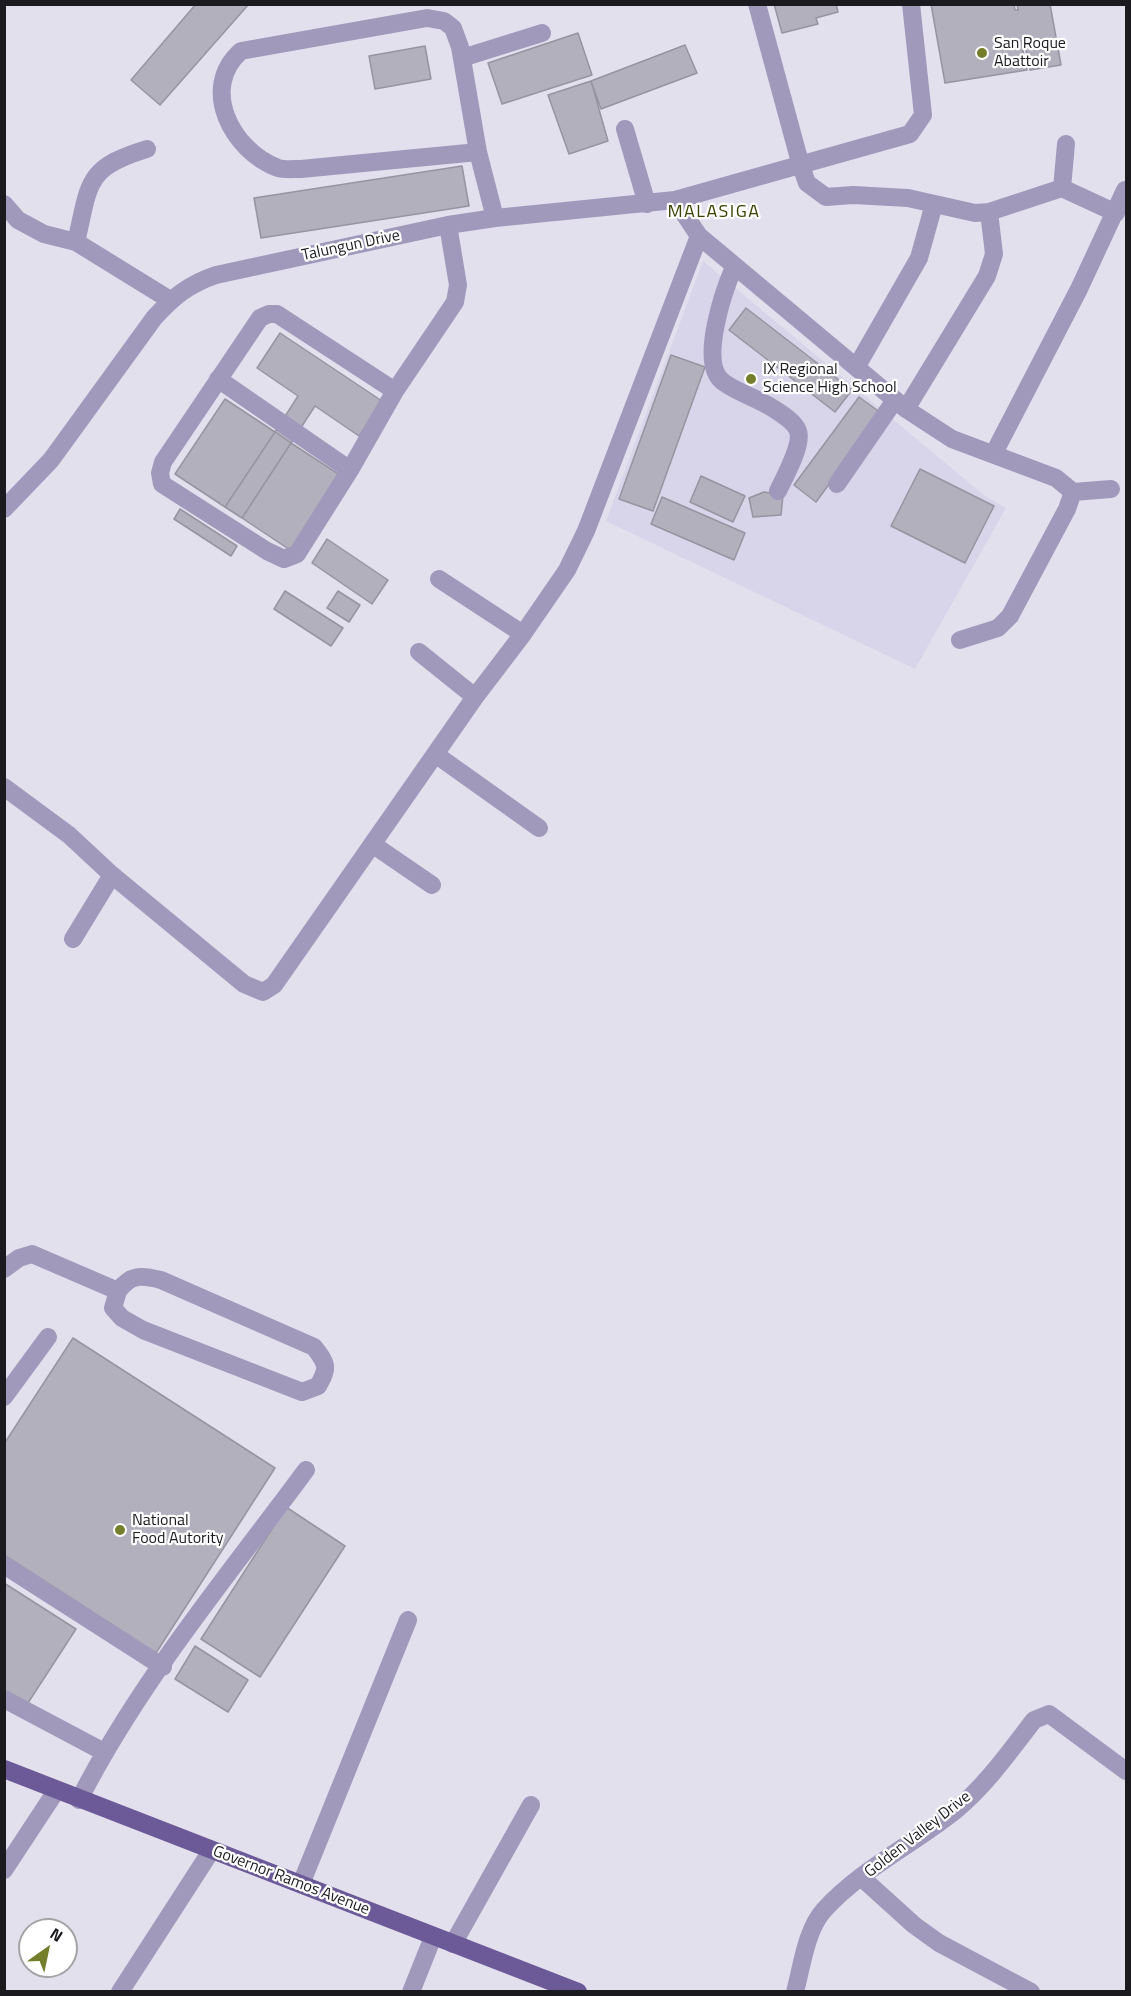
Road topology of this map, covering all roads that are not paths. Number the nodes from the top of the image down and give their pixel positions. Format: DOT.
graph roads {
  1 [pos="758,4"];
  2 [pos="912,4"];
  3 [pos="542,33"];
  4 [pos="462,58"];
  5 [pos="624,129"];
  6 [pos="1066,144"];
  7 [pos="147,148"];
  8 [pos="478,152"];
  9 [pos="801,166"];
  10 [pos="1062,188"];
  11 [pos="1125,190"];
  12 [pos="675,200"];
  13 [pos="4,204"];
  14 [pos="647,204"];
  15 [pos="934,204"];
  16 [pos="988,212"];
  17 [pos="1116,213"];
  18 [pos="495,218"];
  19 [pos="448,225"];
  20 [pos="699,236"];
  21 [pos="76,242"];
  22 [pos="734,267"];
  23 [pos="170,300"];
  24 [pos="857,366"];
  25 [pos="218,380"];
  26 [pos="395,391"];
  27 [pos="900,405"];
  28 [pos="994,453"];
  29 [pos="350,470"];
  30 [pos="837,484"];
  31 [pos="1111,489"];
  32 [pos="778,491"];
  33 [pos="1073,492"];
  34 [pos="4,509"];
  35 [pos="439,579"];
  36 [pos="523,634"];
  37 [pos="960,640"];
  38 [pos="419,652"];
  39 [pos="475,696"];
  40 [pos="435,754"];
  41 [pos="4,786"];
  42 [pos="539,828"];
  43 [pos="372,844"];
  44 [pos="112,875"];
  45 [pos="432,885"];
  46 [pos="73,939"];
  47 [pos="4,1269"];
  48 [pos="118,1292"];
  49 [pos="48,1336"];
  50 [pos="4,1397"];
  51 [pos="306,1470"];
  52 [pos="4,1565"];
  53 [pos="408,1620"];
  54 [pos="162,1667"];
  55 [pos="4,1700"];
  56 [pos="104,1752"];
  57 [pos="4,1769"];
  58 [pos="1126,1772"];
  59 [pos="56,1791"];
  60 [pos="79,1800"];
  61 [pos="531,1805"];
  62 [pos="211,1851"];
  63 [pos="4,1870"];
  64 [pos="862,1878"];
  65 [pos="301,1884"];
  66 [pos="433,1937"];
  67 [pos="453,1944"];
  68 [pos="120,1992"];
  69 [pos="411,1992"];
  70 [pos="578,1992"];
  71 [pos="795,1992"];
  72 [pos="1031,1992"];
  1 -- 9 [label="street"];
  2 -- 9 [label="street, Talungun Drive"];
  3 -- 4 [label="street"];
  4 -- 8 [label="street"];
  4 -- 8 [label="street"];
  5 -- 14 [label="street"];
  6 -- 10 [label="street"];
  7 -- 21 [label="street"];
  8 -- 18 [label="street"];
  9 -- 12 [label="street, Talungun Drive"];
  9 -- 15 [label="street"];
  10 -- 16 [label="street"];
  10 -- 17 [label="street"];
  11 -- 17 [label="street"];
  12 -- 14 [label="street, Talungun Drive"];
  12 -- 20 [label="street"];
  13 -- 21 [label="street"];
  14 -- 18 [label="street, Talungun Drive"];
  15 -- 16 [label="street"];
  15 -- 24 [label="street"];
  16 -- 27 [label="street"];
  17 -- 28 [label="street"];
  18 -- 19 [label="street, Talungun Drive"];
  19 -- 23 [label="street, Talungun Drive"];
  19 -- 26 [label="street"];
  20 -- 22 [label="street"];
  20 -- 36 [label="street"];
  21 -- 23 [label="street"];
  22 -- 24 [label="street"];
  22 -- 32 [label="street"];
  23 -- 34 [label="street, Talungun Drive"];
  24 -- 27 [label="street"];
  25 -- 26 [label="street"];
  25 -- 29 [label="street"];
  25 -- 29 [label="street"];
  26 -- 29 [label="street"];
  27 -- 28 [label="street"];
  27 -- 30 [label="street"];
  28 -- 33 [label="street"];
  31 -- 33 [label="street"];
  33 -- 37 [label="street"];
  35 -- 36 [label="street"];
  36 -- 39 [label="street"];
  38 -- 39 [label="street"];
  39 -- 40 [label="street"];
  40 -- 42 [label="street"];
  40 -- 43 [label="street"];
  41 -- 44 [label="street"];
  43 -- 44 [label="street"];
  43 -- 45 [label="street"];
  44 -- 46 [label="street"];
  47 -- 48 [label="street"];
  48 -- 48 [label="street"];
  49 -- 50 [label="street"];
  51 -- 54 [label="street"];
  52 -- 54 [label="street"];
  53 -- 65 [label="street"];
  54 -- 56 [label="street"];
  55 -- 56 [label="street"];
  56 -- 60 [label="street"];
  57 -- 59 [label="main road, Governor Ramos Avenue"];
  58 -- 64 [label="street, Golden Valley Drive"];
  59 -- 60 [label="main road, Governor Ramos Avenue"];
  59 -- 63 [label="street"];
  60 -- 62 [label="main road, Governor Ramos Avenue"];
  61 -- 67 [label="street"];
  62 -- 65 [label="main road, Governor Ramos Avenue"];
  62 -- 68 [label="street"];
  64 -- 71 [label="street, Golden Valley Drive"];
  64 -- 72 [label="street"];
  65 -- 66 [label="main road, Governor Ramos Avenue"];
  66 -- 67 [label="main road, Governor Ramos Avenue"];
  66 -- 69 [label="street"];
  67 -- 70 [label="main road, Governor Ramos Avenue"];
}
